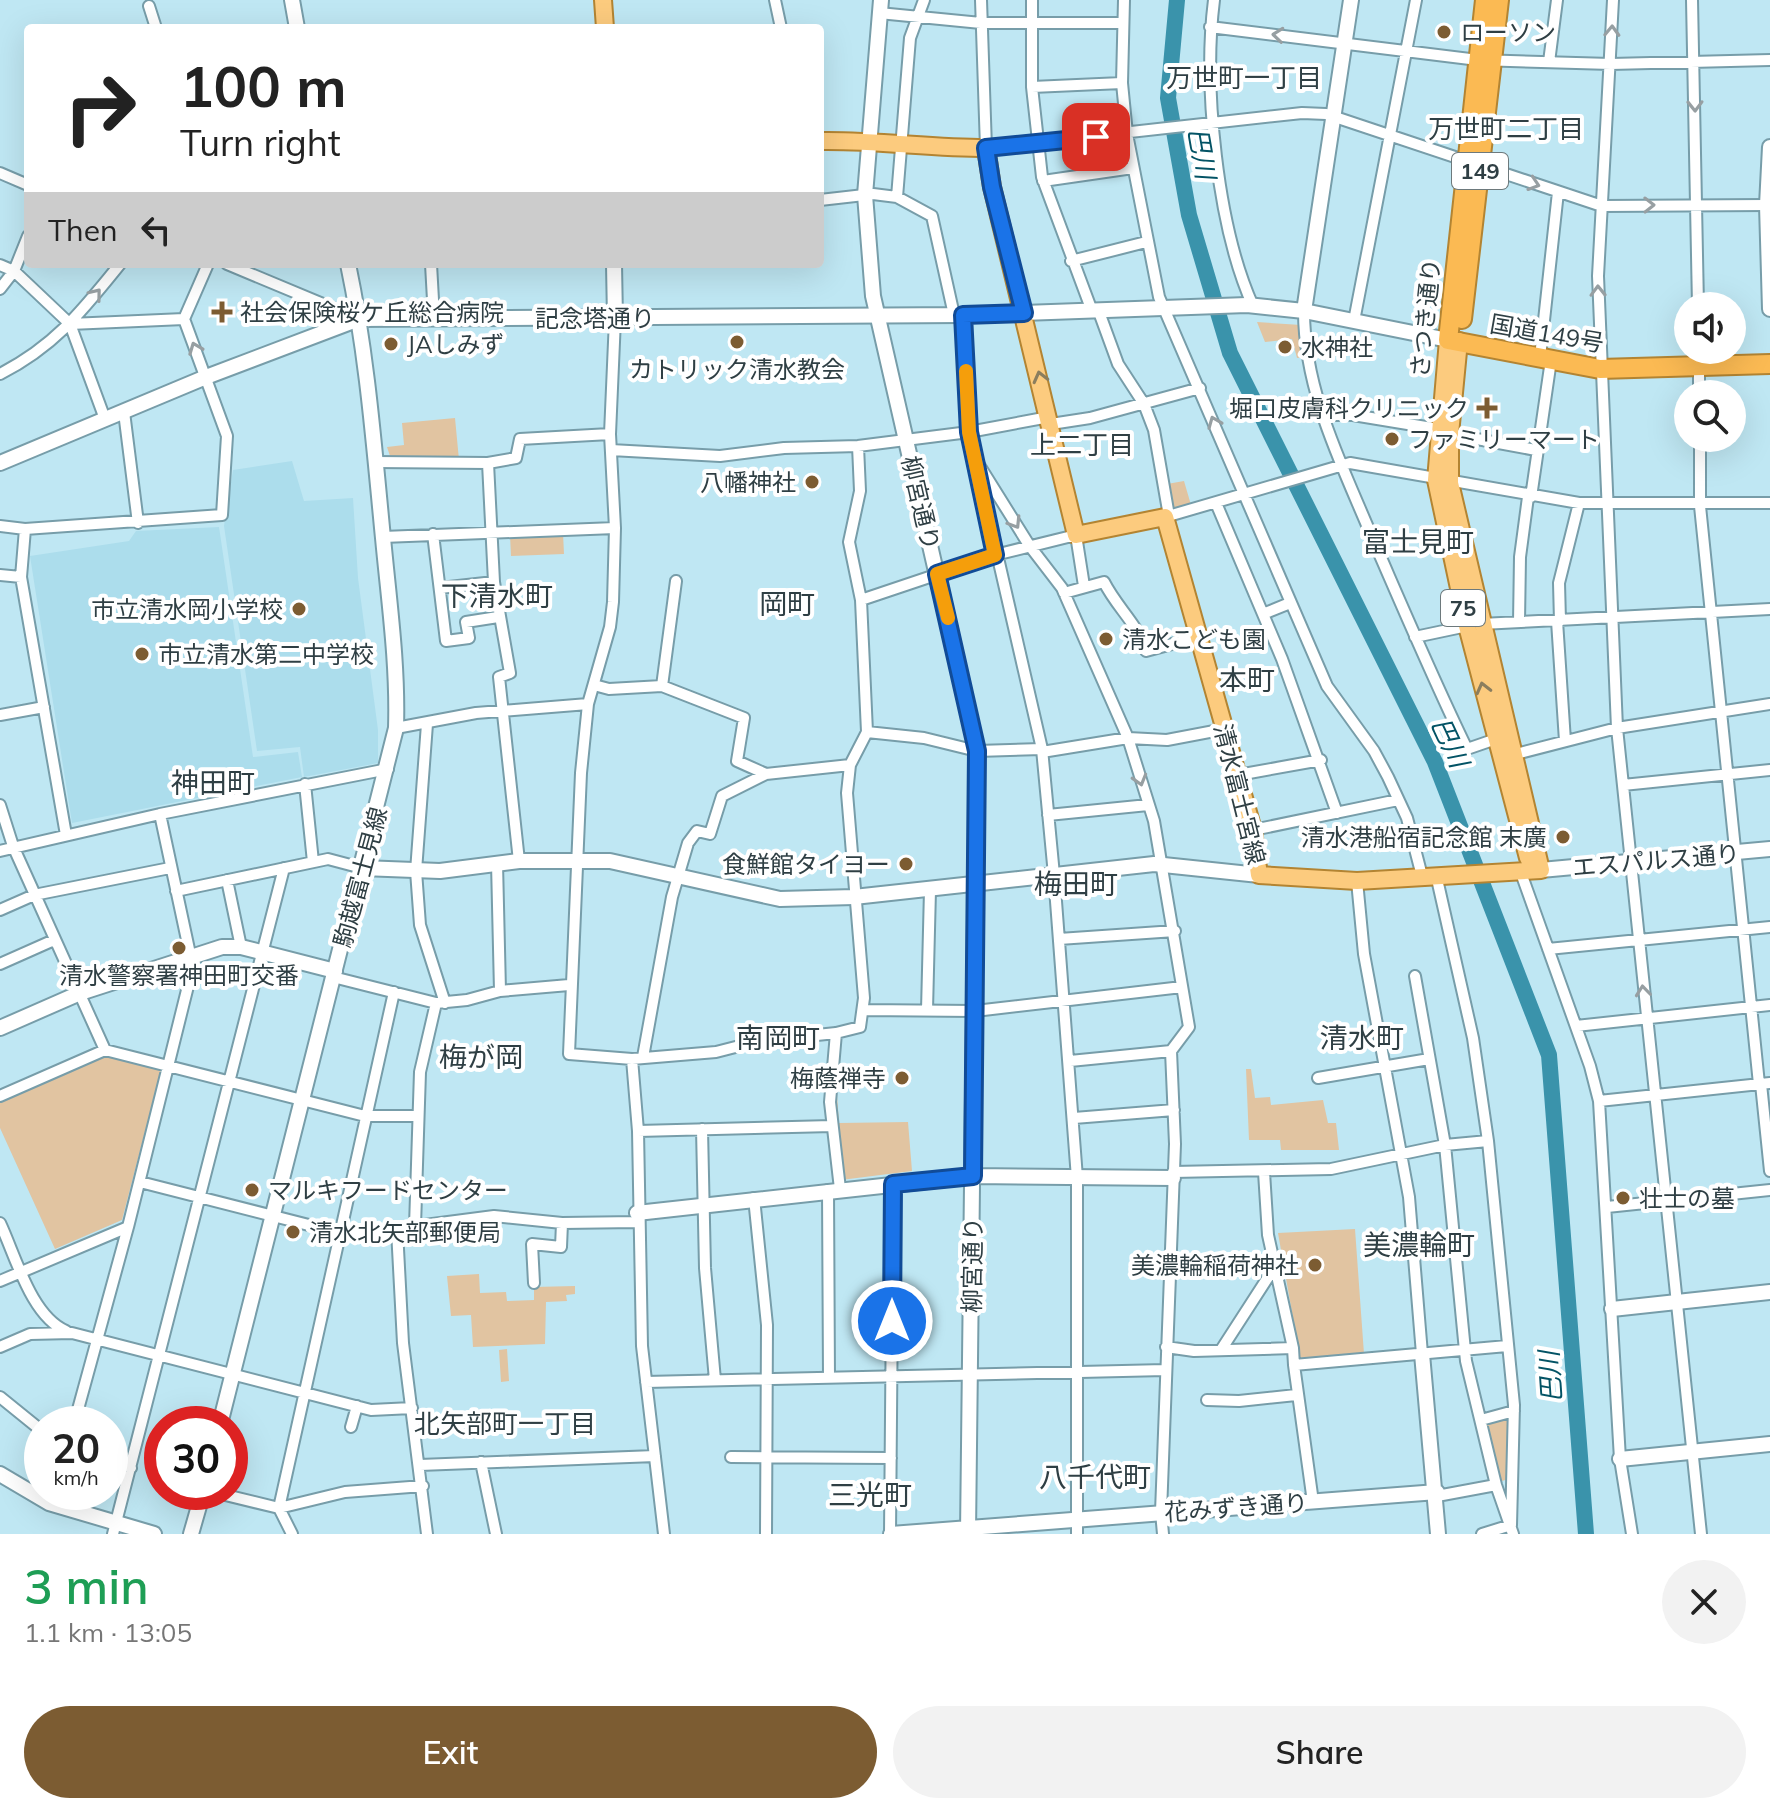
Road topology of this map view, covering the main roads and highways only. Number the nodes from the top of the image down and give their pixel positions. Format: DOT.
graph roads {
  1 [pos="603,0"];
  2 [pos="1485,0"];
  3 [pos="1499,0"];
  4 [pos="605,24"];
  5 [pos="1485,60"];
  6 [pos="824,141"];
  7 [pos="1453,340"];
  8 [pos="1674,361"];
  9 [pos="1746,362"];
  10 [pos="1770,364"];
  11 [pos="1527,872"];
  1 -- 4 [label="main road"];
  2 -- 5 [label="highway, さつき通り / 149"];
  3 -- 5 [label="highway, さつき通り / 149"];
  5 -- 7 [label="highway, さつき通り / 149"];
  11 -- 6 [label="main road, 清水富士宮線, one-way"];
  7 -- 8 [label="highway, 国道149号"];
  7 -- 11 [label="main road, さつき通り / 75"];
  9 -- 10 [label="highway, 国道149号"];
}
